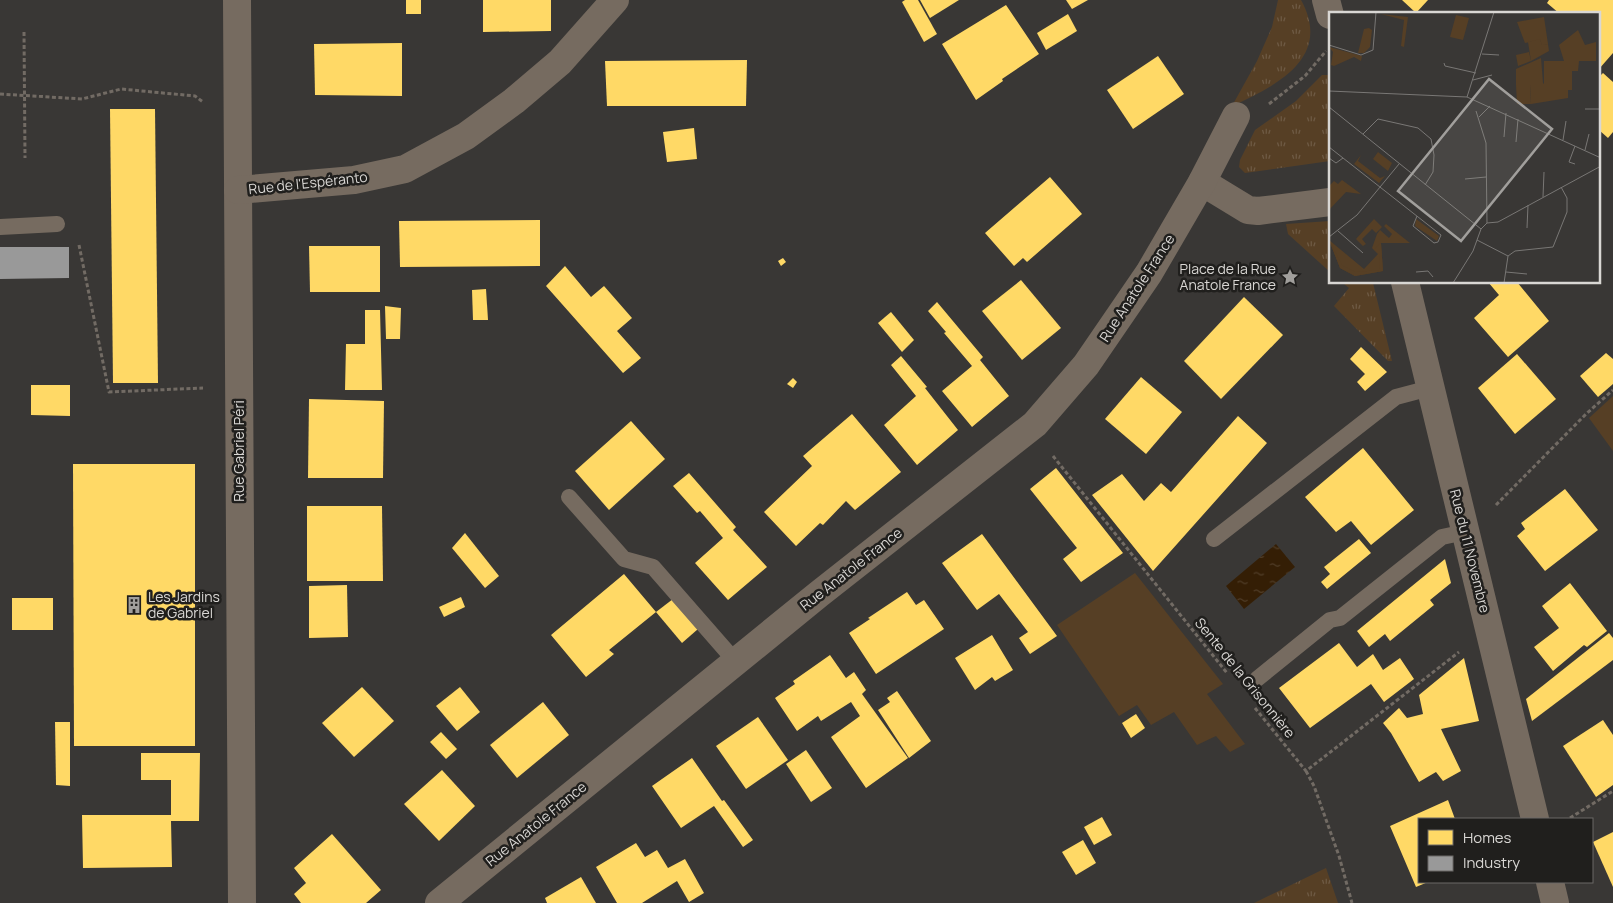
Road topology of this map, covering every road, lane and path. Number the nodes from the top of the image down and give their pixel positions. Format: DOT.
graph roads {
  1 [pos="237,0"];
  2 [pos="615,0"];
  3 [pos="24,32"];
  4 [pos="1329,48"];
  5 [pos="0,94"];
  6 [pos="25,95"];
  7 [pos="209,107"];
  8 [pos="1236,116"];
  9 [pos="25,158"];
  10 [pos="1202,182"];
  11 [pos="238,190"];
  12 [pos="1329,202"];
  13 [pos="57,224"];
  14 [pos="0,227"];
  15 [pos="1405,284"];
  16 [pos="239,386"];
  17 [pos="1430,388"];
  18 [pos="1613,390"];
  19 [pos="1051,454"];
  20 [pos="569,497"];
  21 [pos="1493,508"];
  22 [pos="1465,532"];
  23 [pos="1214,539"];
  24 [pos="1460,651"];
  25 [pos="736,662"];
  26 [pos="1231,678"];
  27 [pos="1257,679"];
  28 [pos="1250,702"];
  29 [pos="1306,771"];
  30 [pos="1613,791"];
  31 [pos="1535,818"];
  32 [pos="1570,818"];
  33 [pos="1550,883"];
  34 [pos="242,903"];
  35 [pos="439,903"];
  36 [pos="1352,903"];
  37 [pos="1555,903"];
  1 -- 11 [label="street, Rue Gabriel Péri"];
  2 -- 11 [label="street, Rue de l'Espéranto"];
  3 -- 6 [label="path"];
  4 -- 8 [label="path"];
  5 -- 6 [label="path"];
  6 -- 7 [label="path"];
  6 -- 9 [label="path"];
  8 -- 10 [label="street, Rue Anatole France"];
  10 -- 12 [label="street"];
  10 -- 25 [label="street, Rue Anatole France"];
  11 -- 16 [label="street, Rue Gabriel Péri"];
  13 -- 14 [label="lane"];
  13 -- 16 [label="path"];
  15 -- 17 [label="street, Rue du 11 Novembre"];
  16 -- 34 [label="street, Rue Gabriel Péri"];
  17 -- 22 [label="street, Rue du 11 Novembre"];
  17 -- 23 [label="lane"];
  18 -- 21 [label="path"];
  19 -- 26 [label="path, Sente de la Grisonnière"];
  20 -- 25 [label="lane"];
  22 -- 27 [label="lane"];
  22 -- 31 [label="street, Rue du 11 Novembre"];
  24 -- 29 [label="path"];
  25 -- 35 [label="street, Rue Anatole France"];
  28 -- 29 [label="path, Sente de la Grisonnière"];
  29 -- 36 [label="path, Sente de la Grisonnière"];
  30 -- 32 [label="path"];
  33 -- 37 [label="street"];
}
